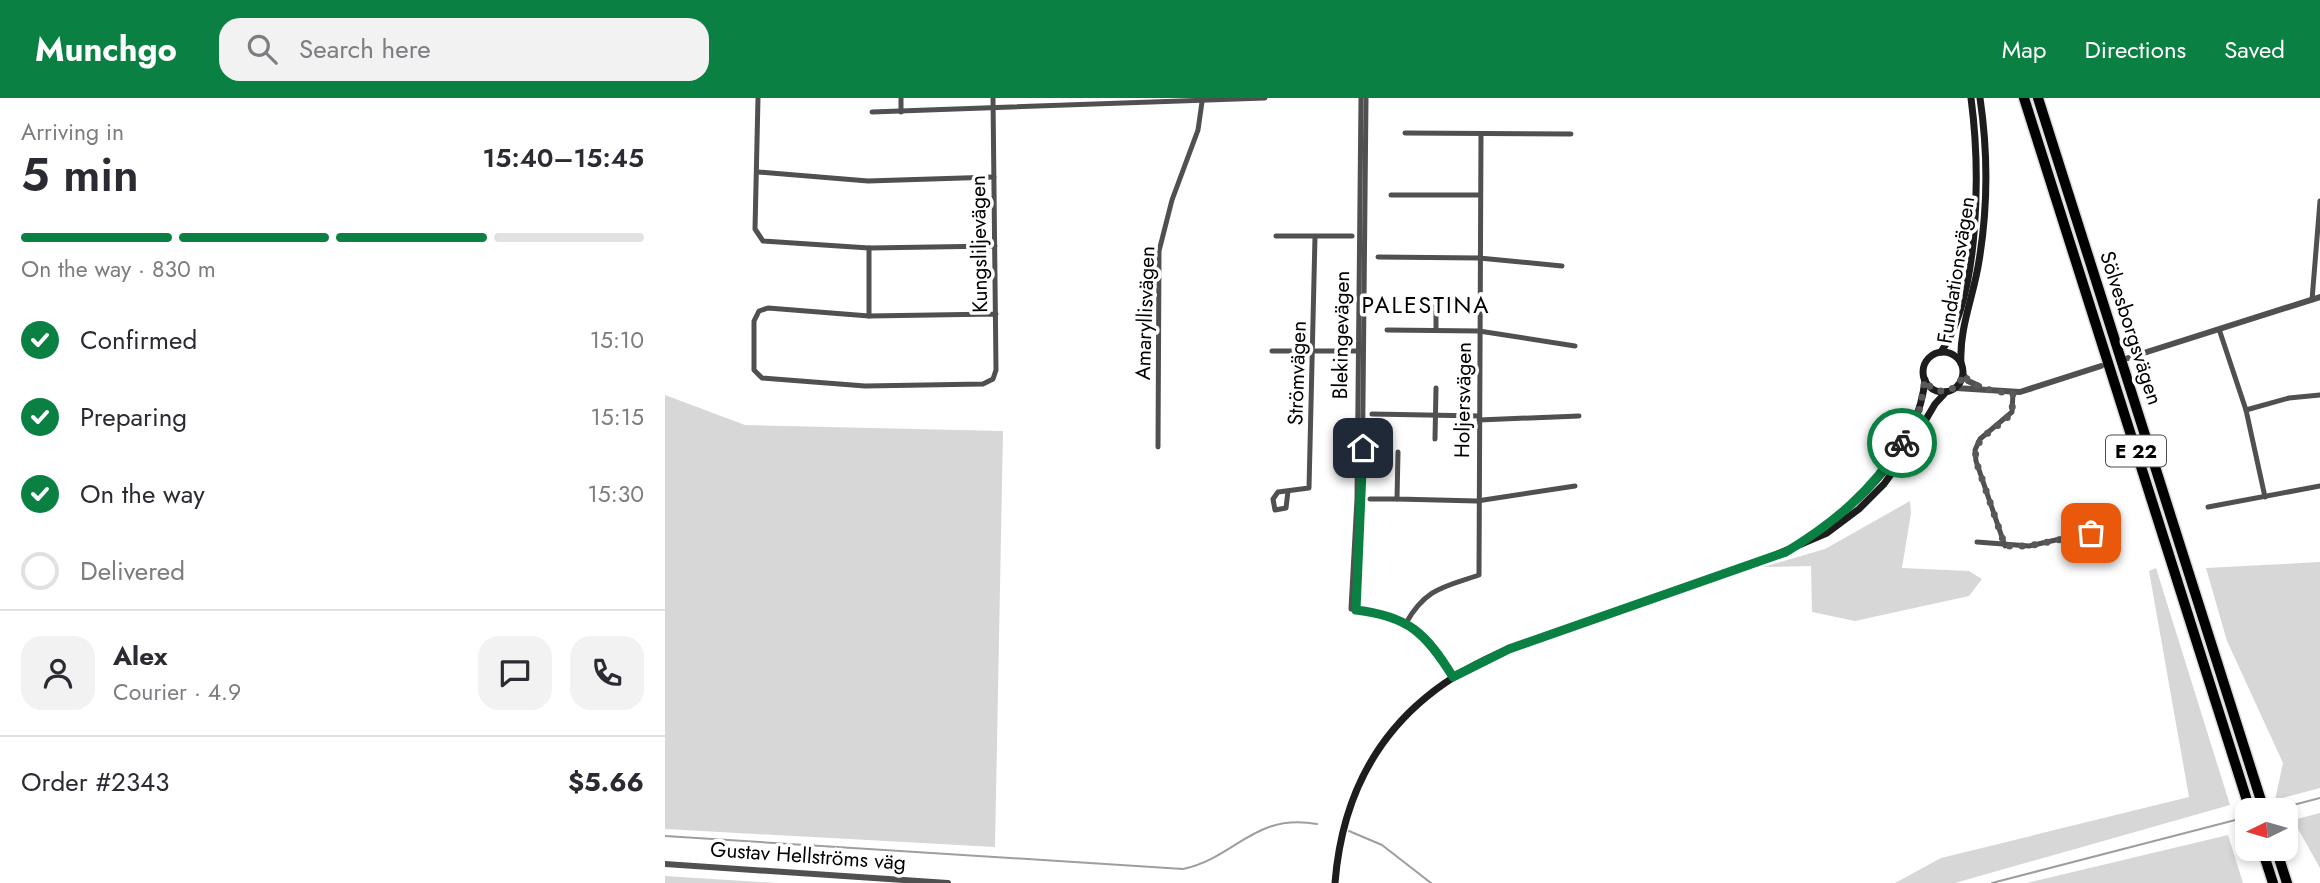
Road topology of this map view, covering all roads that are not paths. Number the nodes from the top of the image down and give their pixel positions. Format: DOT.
graph roads {
  1 [pos="758,98"];
  2 [pos="901,98"];
  3 [pos="993,98"];
  4 [pos="1265,98"];
  5 [pos="1364,98"];
  6 [pos="1971,98"];
  7 [pos="1980,98"];
  8 [pos="2024,98"];
  9 [pos="2038,98"];
  10 [pos="1070,101"];
  11 [pos="1202,102"];
  12 [pos="993,109"];
  13 [pos="872,112"];
  14 [pos="901,112"];
  15 [pos="1405,133"];
  16 [pos="1481,134"];
  17 [pos="1571,134"];
  18 [pos="758,172"];
  19 [pos="994,177"];
  20 [pos="1391,195"];
  21 [pos="1480,195"];
  22 [pos="2320,201"];
  23 [pos="1276,236"];
  24 [pos="1315,236"];
  25 [pos="1352,236"];
  26 [pos="995,246"];
  27 [pos="869,248"];
  28 [pos="1378,257"];
  29 [pos="1479,258"];
  30 [pos="1562,267"];
  31 [pos="2316,298"];
  32 [pos="1436,306"];
  33 [pos="996,314"];
  34 [pos="869,316"];
  35 [pos="2219,329"];
  36 [pos="1387,330"];
  37 [pos="1436,330"];
  38 [pos="1479,331"];
  39 [pos="1575,346"];
  40 [pos="1272,351"];
  41 [pos="1314,351"];
  42 [pos="1361,351"];
  43 [pos="1941,352"];
  44 [pos="2128,358"];
  45 [pos="1961,363"];
  46 [pos="2101,366"];
  47 [pos="1963,374"];
  48 [pos="1925,380"];
  49 [pos="1436,388"];
  50 [pos="1956,388"];
  51 [pos="1988,390"];
  52 [pos="1946,392"];
  53 [pos="2013,393"];
  54 [pos="2320,395"];
  55 [pos="2246,410"];
  56 [pos="1372,414"];
  57 [pos="1436,415"];
  58 [pos="1579,416"];
  59 [pos="1479,418"];
  60 [pos="1435,439"];
  61 [pos="1158,447"];
  62 [pos="1398,452"];
  63 [pos="1575,486"];
  64 [pos="2320,486"];
  65 [pos="1288,491"];
  66 [pos="2265,496"];
  67 [pos="1370,499"];
  68 [pos="1397,499"];
  69 [pos="1477,501"];
  70 [pos="2208,506"];
  71 [pos="2109,528"];
  72 [pos="1976,542"];
  73 [pos="2005,546"];
  74 [pos="1786,552"];
  75 [pos="1406,622"];
  76 [pos="1453,677"];
  77 [pos="2246,798"];
  78 [pos="2259,798"];
  79 [pos="2266,861"];
  80 [pos="2280,861"];
  81 [pos="665,864"];
  82 [pos="841,879"];
  83 [pos="948,883"];
  84 [pos="1335,883"];
  85 [pos="2273,883"];
  86 [pos="2287,883"];
  1 -- 18 [label="street"];
  2 -- 14 [label="street"];
  3 -- 12 [label="street, Kungsliljevägen"];
  4 -- 11 [label="street"];
  5 -- 42 [label="street, Blekingevägen"];
  6 -- 43 [label="main road, Fundationsvägen"];
  7 -- 45 [label="main road, Fundationsvägen"];
  8 -- 77 [label="highway, Sölvesborgsvägen / E 22"];
  9 -- 78 [label="highway, Sölvesborgsvägen / E 22"];
  10 -- 11 [label="street"];
  10 -- 12 [label="street"];
  11 -- 61 [label="street, Amaryllisvägen"];
  12 -- 14 [label="street"];
  12 -- 19 [label="street, Kungsliljevägen"];
  13 -- 14 [label="street"];
  15 -- 16 [label="street"];
  16 -- 17 [label="street"];
  16 -- 21 [label="street, Holjersvägen"];
  18 -- 19 [label="street"];
  18 -- 27 [label="street"];
  19 -- 26 [label="street, Kungsliljevägen"];
  20 -- 21 [label="street"];
  21 -- 29 [label="street, Holjersvägen"];
  22 -- 31 [label="street"];
  23 -- 24 [label="street"];
  24 -- 25 [label="street"];
  24 -- 41 [label="street, Strömvägen"];
  26 -- 27 [label="street"];
  26 -- 33 [label="street, Kungsliljevägen"];
  27 -- 34 [label="street"];
  28 -- 29 [label="street"];
  29 -- 30 [label="street"];
  29 -- 38 [label="street, Holjersvägen"];
  31 -- 35 [label="street"];
  32 -- 37 [label="street"];
  33 -- 34 [label="street"];
  33 -- 34 [label="street, Kungsliljevägen"];
  35 -- 44 [label="street"];
  35 -- 55 [label="street"];
  36 -- 37 [label="street"];
  37 -- 38 [label="street"];
  38 -- 39 [label="street"];
  38 -- 59 [label="street, Holjersvägen"];
  40 -- 41 [label="street"];
  41 -- 42 [label="street"];
  41 -- 65 [label="street, Strömvägen"];
  42 -- 75 [label="street, Blekingevägen"];
  43 -- 45 [label="main road"];
  43 -- 48 [label="main road"];
  45 -- 47 [label="main road"];
  46 -- 53 [label="street"];
  47 -- 50 [label="main road"];
  47 -- 51 [label="street"];
  48 -- 52 [label="main road"];
  48 -- 74 [label="main road"];
  49 -- 57 [label="street"];
  50 -- 51 [label="street"];
  50 -- 52 [label="main road"];
  51 -- 53 [label="street"];
  52 -- 74 [label="main road"];
  53 -- 73 [label="street"];
  54 -- 55 [label="street"];
  55 -- 66 [label="street"];
  56 -- 57 [label="street"];
  57 -- 59 [label="street"];
  57 -- 60 [label="street"];
  58 -- 59 [label="street"];
  59 -- 69 [label="street, Holjersvägen"];
  62 -- 68 [label="street"];
  63 -- 69 [label="street"];
  64 -- 66 [label="street"];
  66 -- 70 [label="street"];
  67 -- 68 [label="street"];
  68 -- 69 [label="street"];
  69 -- 75 [label="street, Holjersvägen"];
  71 -- 73 [label="street"];
  72 -- 73 [label="street"];
  74 -- 76 [label="main road"];
  75 -- 76 [label="street, Blekingevägen"];
  76 -- 84 [label="main road"];
  79 -- 85 [label="highway"];
  80 -- 86 [label="highway"];
  81 -- 82 [label="street, Gustav Hellströms väg"];
  82 -- 83 [label="street, Gustav Hellströms väg"];
}
